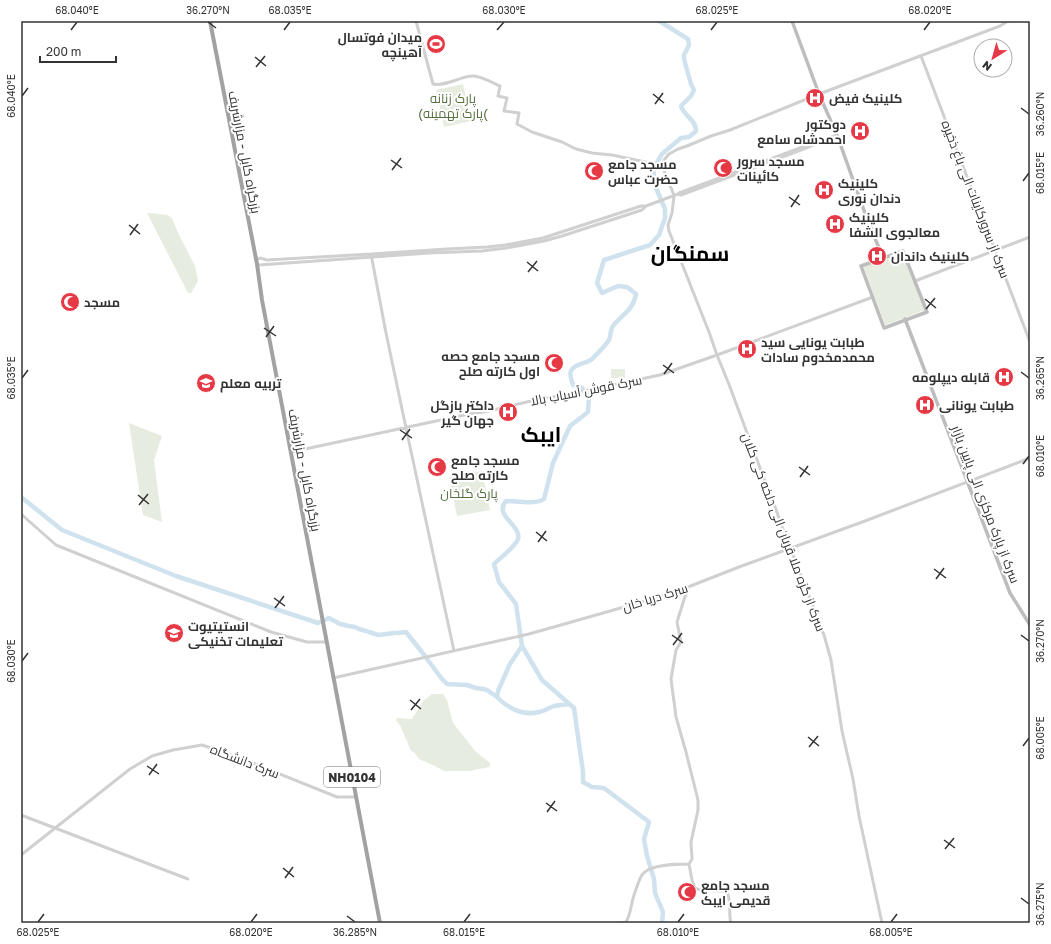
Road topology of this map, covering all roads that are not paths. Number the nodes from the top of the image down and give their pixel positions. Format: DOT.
graph roads {
  1 [pos="210,21"];
  2 [pos="416,21"];
  3 [pos="792,21"];
  4 [pos="1008,21"];
  5 [pos="921,56"];
  6 [pos="819,94"];
  7 [pos="837,135"];
  8 [pos="661,164"];
  9 [pos="672,197"];
  10 [pos="1030,237"];
  11 [pos="995,250"];
  12 [pos="254,251"];
  13 [pos="372,256"];
  14 [pos="883,258"];
  15 [pos="263,259"];
  16 [pos="257,262"];
  17 [pos="262,264"];
  18 [pos="258,274"];
  19 [pos="915,281"];
  20 [pos="872,297"];
  21 [pos="905,320"];
  22 [pos="1030,342"];
  23 [pos="717,355"];
  24 [pos="406,428"];
  25 [pos="291,452"];
  26 [pos="1030,458"];
  27 [pos="967,482"];
  28 [pos="21,514"];
  29 [pos="791,548"];
  30 [pos="688,587"];
  31 [pos="1030,625"];
  32 [pos="326,642"];
  33 [pos="454,651"];
  34 [pos="333,678"];
  35 [pos="356,797"];
  36 [pos="21,815"];
  37 [pos="55,828"];
  38 [pos="21,855"];
  39 [pos="689,864"];
  40 [pos="188,879"];
  41 [pos="380,923"];
  42 [pos="621,923"];
  43 [pos="731,923"];
  44 [pos="882,923"];
  1 -- 12 [label="highway, بزرگراه کابل - مزارشریف / NH0104"];
  2 -- 8 [label="street"];
  3 -- 6 [label="main road"];
  4 -- 5 [label="street"];
  5 -- 6 [label="street"];
  5 -- 11 [label="street, سرک از سرورکاینات الی باغ ذخیره"];
  6 -- 7 [label="main road"];
  6 -- 8 [label="street"];
  7 -- 9 [label="street"];
  7 -- 14 [label="main road"];
  8 -- 9 [label="street"];
  9 -- 13 [label="street"];
  9 -- 23 [label="street, سرک از گزه ملا قربان الی دلخه کی کلان"];
  10 -- 11 [label="street"];
  11 -- 19 [label="street"];
  11 -- 22 [label="street, سرک از سرورکاینات الی باغ ذخیره"];
  12 -- 15 [label="street"];
  12 -- 16 [label="highway, بزرگراه کابل - مزارشریف / NH0104"];
  13 -- 15 [label="street"];
  13 -- 17 [label="street"];
  13 -- 24 [label="street"];
  14 -- 19 [label="main road"];
  14 -- 20 [label="main road"];
  15 -- 16 [label="street"];
  16 -- 17 [label="street"];
  16 -- 18 [label="highway, بزرگراه کابل - مزارشریف / NH0104"];
  17 -- 18 [label="street"];
  18 -- 25 [label="highway, بزرگراه کابل - مزارشریف / NH0104"];
  19 -- 21 [label="main road"];
  20 -- 21 [label="main road"];
  20 -- 23 [label="street, سرک قوش آسیاب بالا"];
  21 -- 27 [label="main road, سرک از پارک مرکزی الی پایین بازار"];
  23 -- 24 [label="street, سرک قوش آسیاب بالا"];
  23 -- 29 [label="street, سرک از گزه ملا قربان الی دلخه کی کلان"];
  24 -- 25 [label="street, سرک قوش آسیاب بالا"];
  24 -- 33 [label="street"];
  25 -- 32 [label="highway, بزرگراه کابل - مزارشریف / NH0104"];
  26 -- 27 [label="street, سرک دریا خان"];
  27 -- 29 [label="street, سرک دریا خان"];
  27 -- 31 [label="main road, سرک از پارک مرکزی الی پایین بازار"];
  28 -- 32 [label="street"];
  29 -- 30 [label="street, سرک دریا خان"];
  29 -- 44 [label="street, سرک از گزه ملا قربان الی دلخه کی کلان"];
  30 -- 33 [label="street, سرک دریا خان"];
  30 -- 39 [label="street"];
  32 -- 34 [label="highway, بزرگراه کابل - مزارشریف / NH0104"];
  33 -- 34 [label="street, سرک دریا خان"];
  34 -- 35 [label="highway, بزرگراه کابل - مزارشریف / NH0104"];
  35 -- 37 [label="street, سرک دانشگاه"];
  35 -- 41 [label="highway, بزرگراه کابل - مزارشریف / NH0104"];
  36 -- 37 [label="street"];
  37 -- 38 [label="street, سرک دانشگاه"];
  37 -- 40 [label="street"];
  39 -- 42 [label="street"];
  39 -- 43 [label="street"];
}
